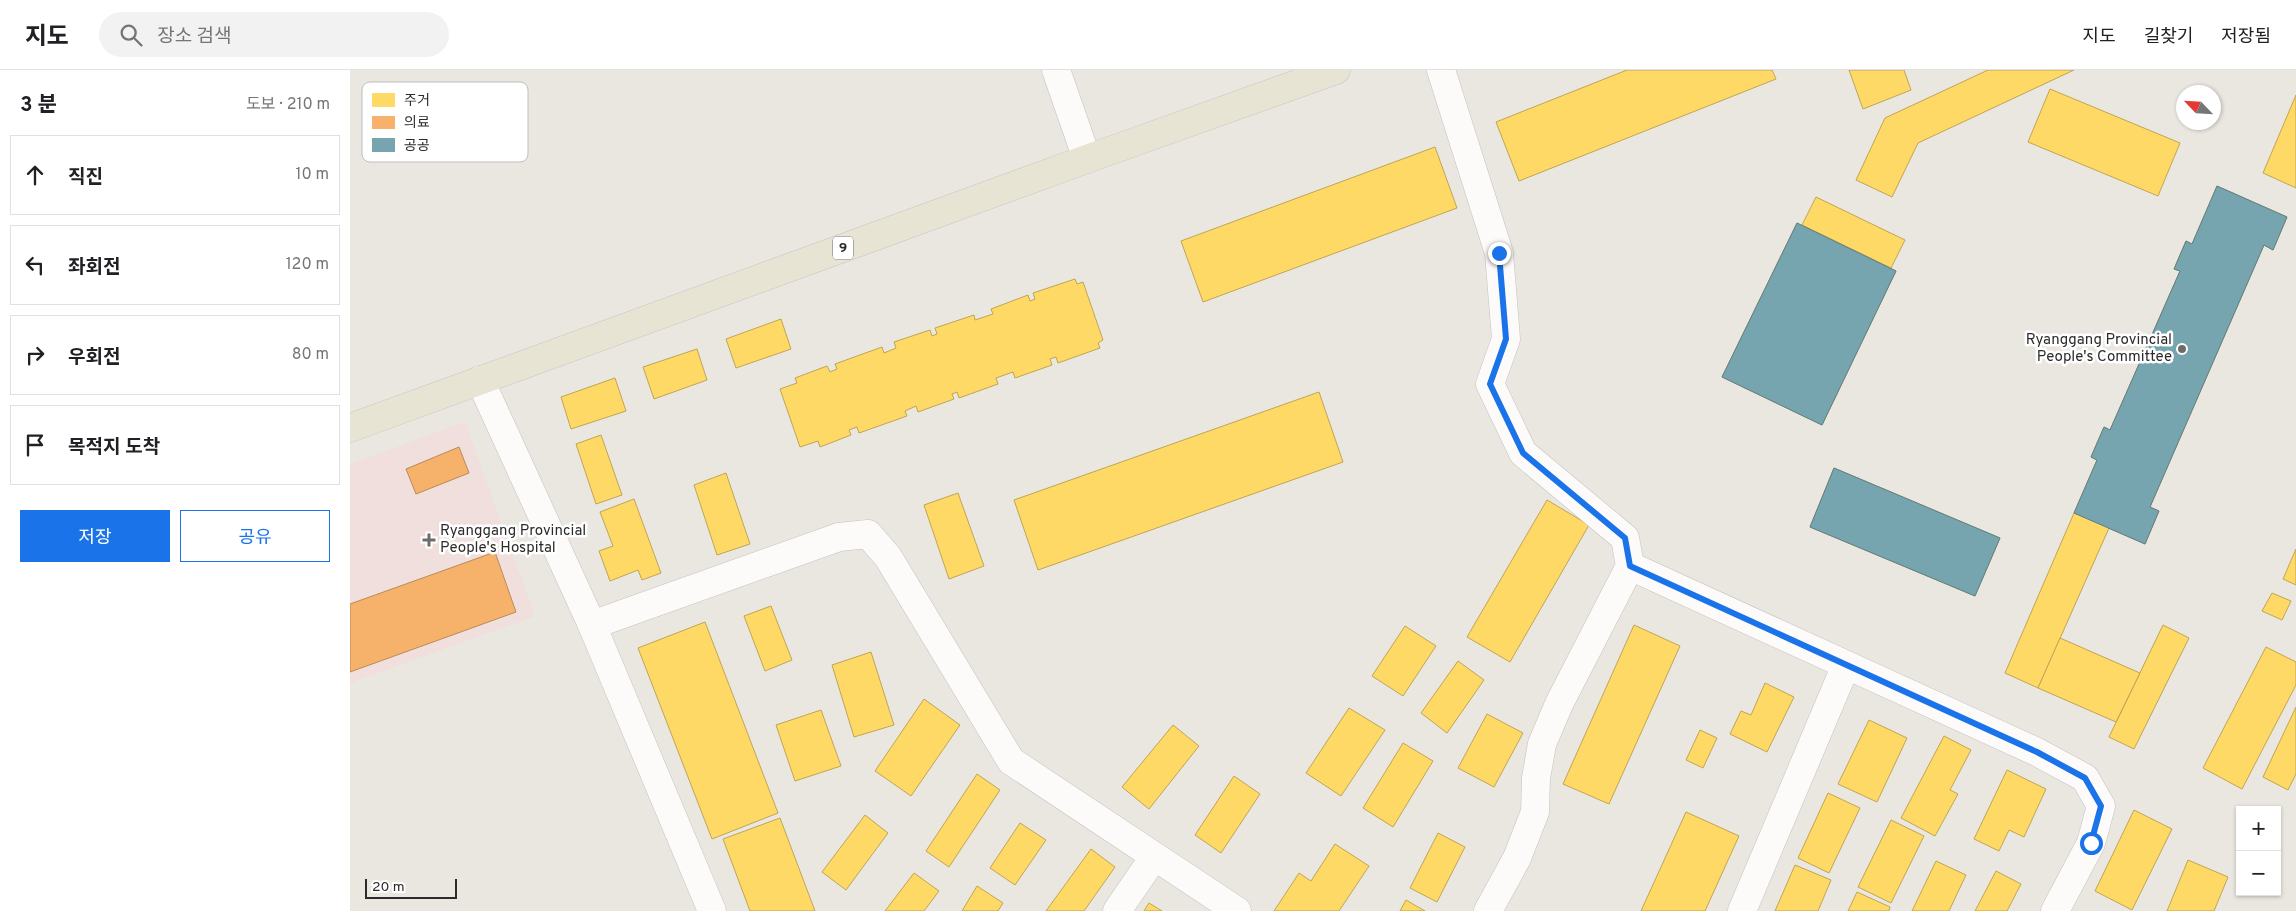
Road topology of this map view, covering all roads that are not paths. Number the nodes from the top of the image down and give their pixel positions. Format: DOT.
graph roads {
  1 [pos="1056,70"];
  2 [pos="1336,70"];
  3 [pos="1441,70"];
  4 [pos="1087,159"];
  5 [pos="480,380"];
  6 [pos="350,428"];
  7 [pos="1630,566"];
  8 [pos="592,624"];
  9 [pos="1846,665"];
  10 [pos="1154,857"];
  11 [pos="712,911"];
  12 [pos="1117,911"];
  13 [pos="1238,911"];
  14 [pos="1488,911"];
  15 [pos="1742,911"];
  16 [pos="2055,911"];
  1 -- 4 [label="street"];
  2 -- 4 [label="main road, 9"];
  3 -- 7 [label="street"];
  4 -- 5 [label="main road, 9"];
  5 -- 6 [label="main road, 9"];
  5 -- 8 [label="street"];
  7 -- 9 [label="street"];
  7 -- 14 [label="street"];
  8 -- 10 [label="street"];
  8 -- 11 [label="street"];
  9 -- 15 [label="street"];
  9 -- 16 [label="street"];
  10 -- 12 [label="street"];
  10 -- 13 [label="street"];
}
